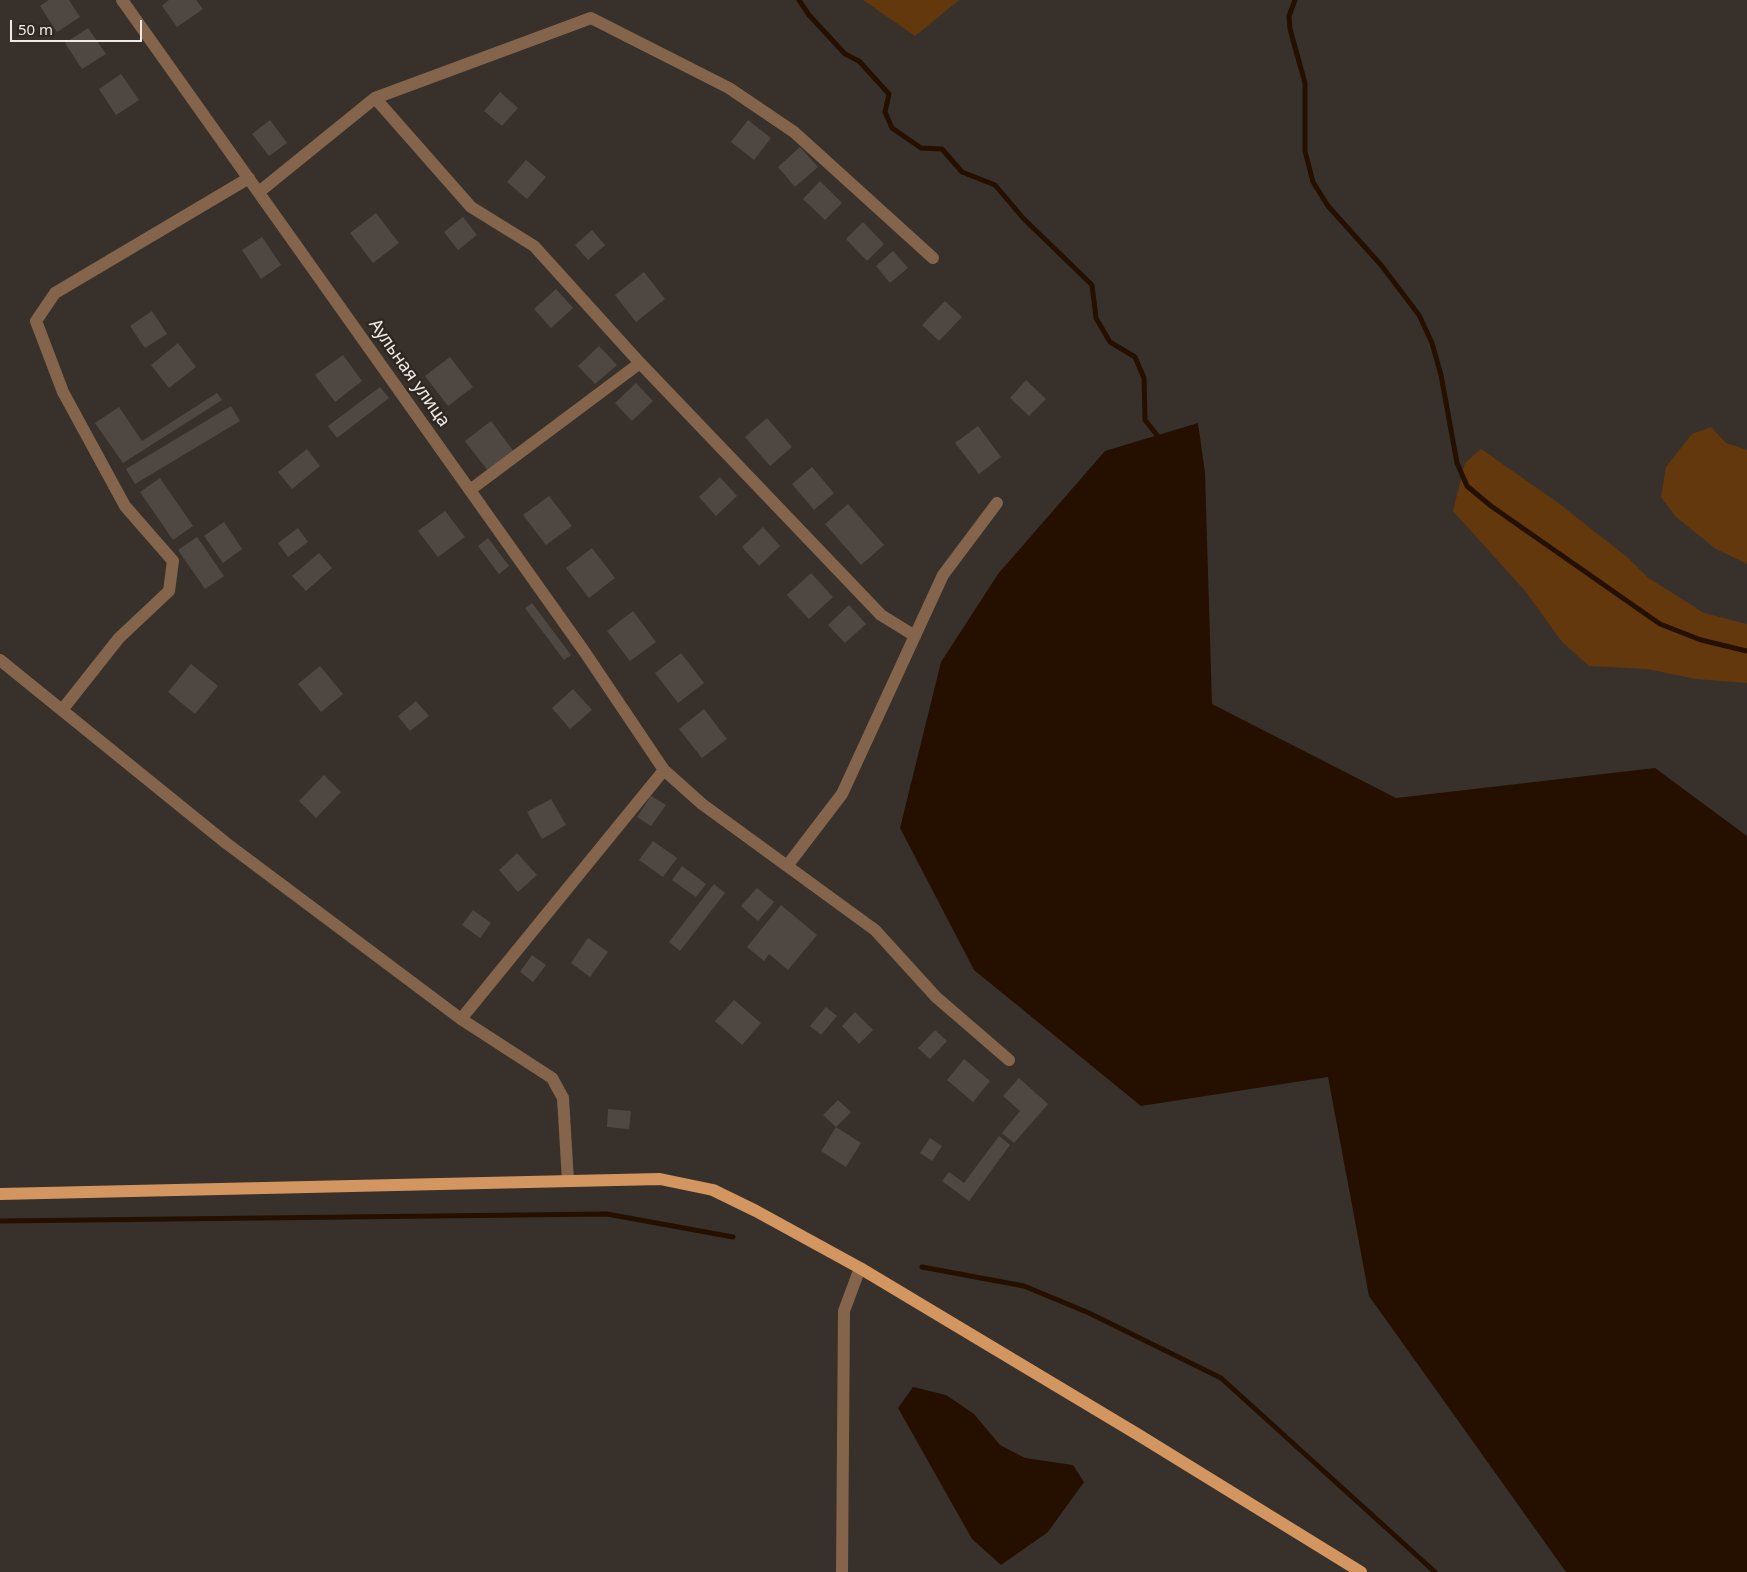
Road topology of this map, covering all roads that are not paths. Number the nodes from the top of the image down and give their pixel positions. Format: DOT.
graph roads {
  1 [pos="122,0"];
  2 [pos="375,98"];
  3 [pos="249,178"];
  4 [pos="259,192"];
  5 [pos="933,258"];
  6 [pos="640,363"];
  7 [pos="470,490"];
  8 [pos="997,503"];
  9 [pos="915,636"];
  10 [pos="0,660"];
  11 [pos="62,710"];
  12 [pos="664,770"];
  13 [pos="787,866"];
  14 [pos="461,1019"];
  15 [pos="1009,1060"];
  16 [pos="568,1181"];
  17 [pos="0,1194"];
  18 [pos="860,1268"];
  19 [pos="842,1572"];
  20 [pos="1362,1572"];
  1 -- 3 [label="street, Аульная улица"];
  2 -- 4 [label="street"];
  2 -- 5 [label="street"];
  2 -- 6 [label="street"];
  3 -- 4 [label="street, Аульная улица"];
  3 -- 11 [label="street"];
  4 -- 7 [label="street, Аульная улица"];
  6 -- 7 [label="street"];
  6 -- 9 [label="street"];
  7 -- 12 [label="street, Аульная улица"];
  8 -- 9 [label="street"];
  9 -- 13 [label="street"];
  10 -- 11 [label="street"];
  11 -- 14 [label="street"];
  12 -- 13 [label="street, Аульная улица"];
  12 -- 14 [label="street"];
  13 -- 15 [label="street, Аульная улица"];
  14 -- 16 [label="street"];
  16 -- 17 [label="main road"];
  16 -- 18 [label="main road"];
  18 -- 19 [label="street"];
  18 -- 20 [label="main road"];
}
